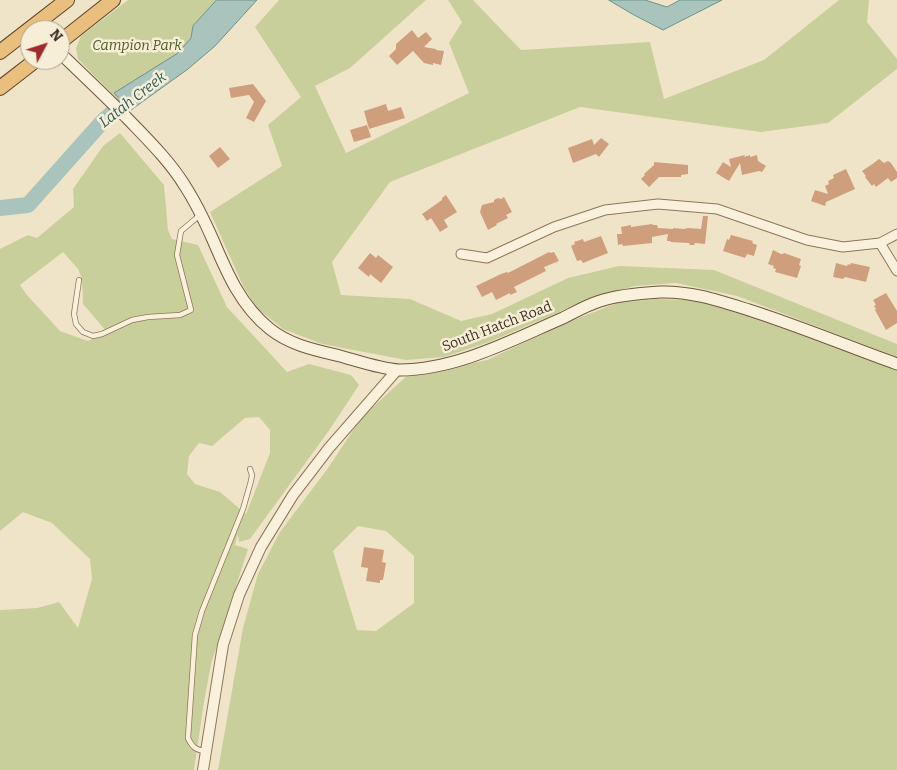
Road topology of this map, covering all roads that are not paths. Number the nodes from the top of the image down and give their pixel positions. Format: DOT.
graph roads {
  1 [pos="67,0"];
  2 [pos="113,0"];
  3 [pos="43,20"];
  4 [pos="70,34"];
  5 [pos="20,38"];
  6 [pos="0,52"];
  7 [pos="70,62"];
  8 [pos="23,70"];
  9 [pos="0,88"];
  10 [pos="201,214"];
  11 [pos="896,234"];
  12 [pos="880,243"];
  13 [pos="461,254"];
  14 [pos="897,271"];
  15 [pos="79,280"];
  16 [pos="897,364"];
  17 [pos="397,370"];
  18 [pos="250,469"];
  19 [pos="206,751"];
  20 [pos="204,770"];
  1 -- 3 [label="highway"];
  2 -- 4 [label="highway"];
  5 -- 6 [label="highway"];
  7 -- 10 [label="main road, South Hatch Road"];
  8 -- 9 [label="highway"];
  10 -- 15 [label="lane"];
  10 -- 17 [label="main road, South Hatch Road"];
  11 -- 12 [label="street"];
  12 -- 13 [label="street"];
  12 -- 14 [label="street"];
  16 -- 17 [label="main road, South Hatch Road"];
  17 -- 19 [label="street"];
  18 -- 19 [label="lane"];
  19 -- 20 [label="street"];
}
